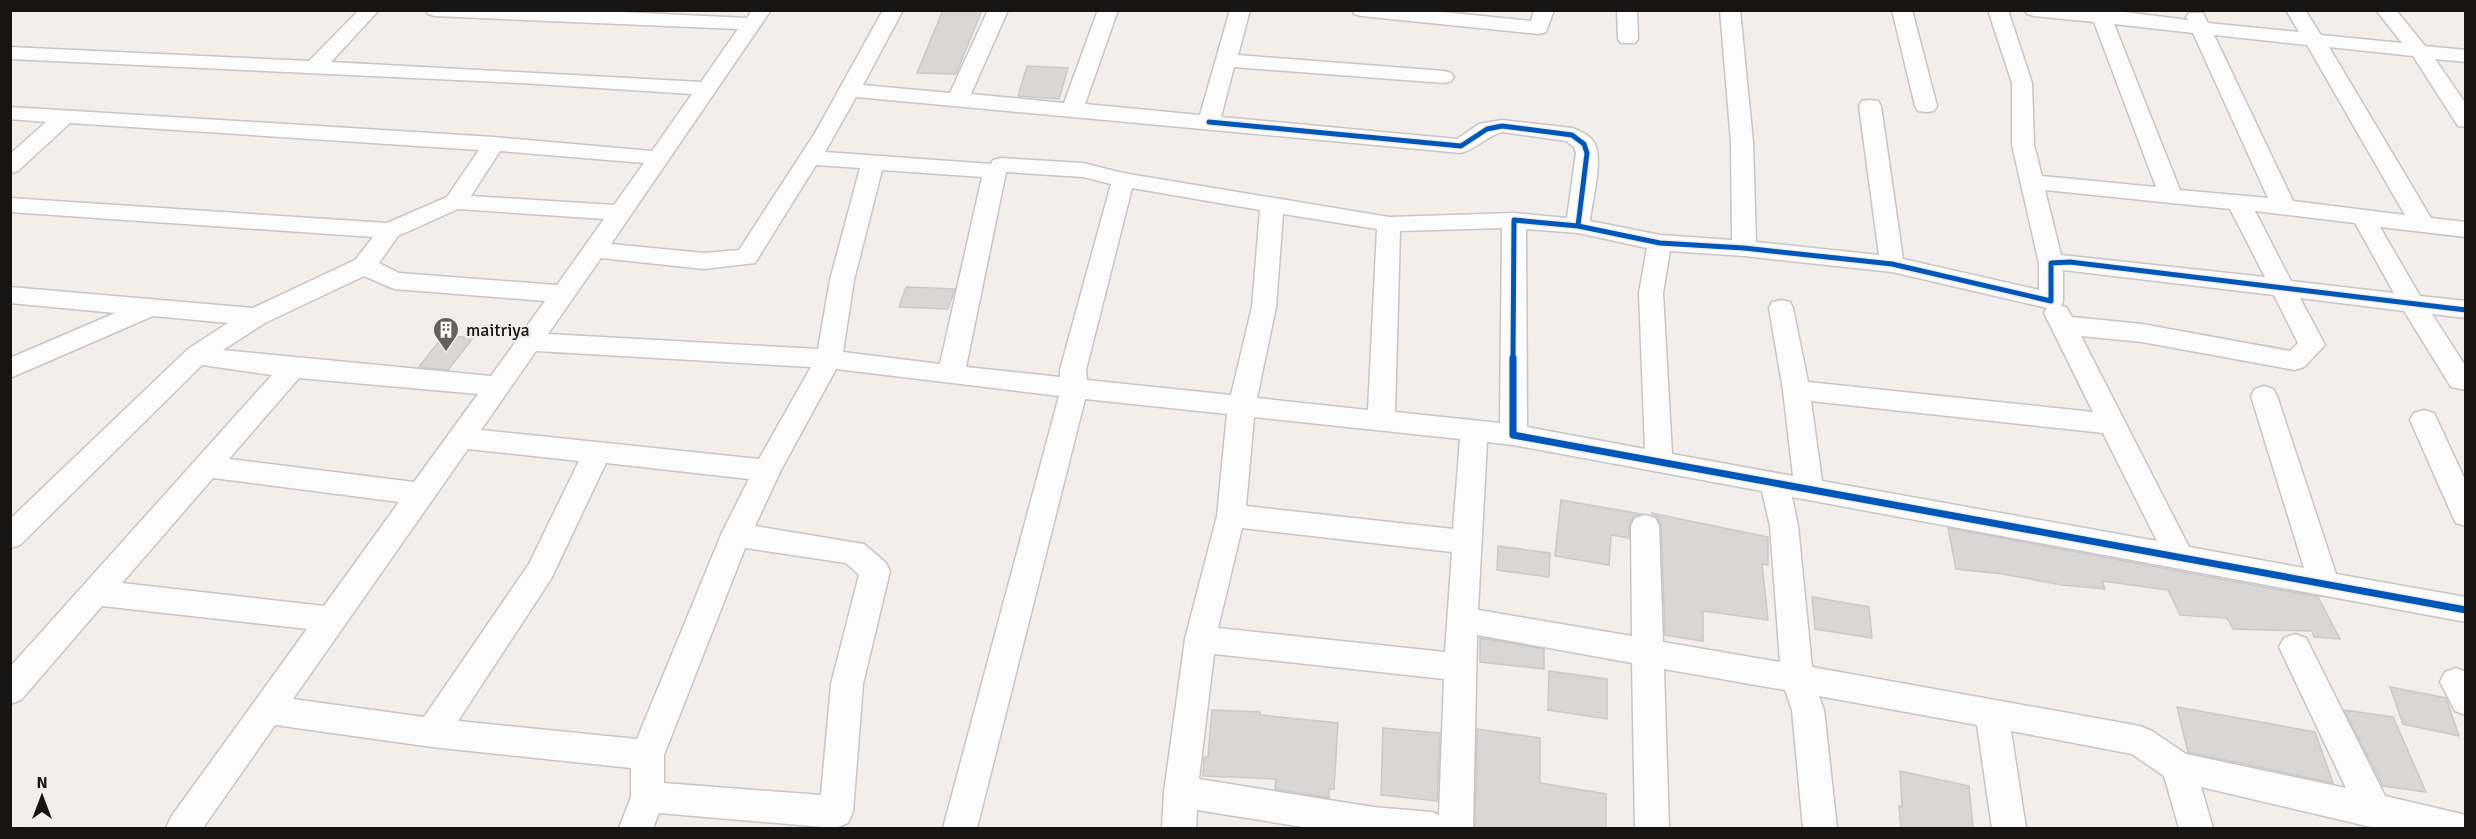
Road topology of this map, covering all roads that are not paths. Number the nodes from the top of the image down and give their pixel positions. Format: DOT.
graph roads {
  1 [pos="370,10"];
  2 [pos="435,10"];
  3 [pos="893,10"];
  4 [pos="998,10"];
  5 [pos="1108,10"];
  6 [pos="1240,10"];
  7 [pos="1361,10"];
  8 [pos="1544,10"];
  9 [pos="1628,10"];
  10 [pos="1730,10"];
  11 [pos="1902,10"];
  12 [pos="1998,10"];
  13 [pos="2034,10"];
  14 [pos="2295,10"];
  15 [pos="2385,10"];
  16 [pos="2101,14"];
  17 [pos="758,17"];
  18 [pos="2198,20"];
  19 [pos="1628,39"];
  20 [pos="2315,41"];
  21 [pos="2420,52"];
  22 [pos="10,53"];
  23 [pos="2466,56"];
  24 [pos="1226,62"];
  25 [pos="314,68"];
  26 [pos="1444,77"];
  27 [pos="708,88"];
  28 [pos="851,90"];
  29 [pos="958,99"];
  30 [pos="1870,106"];
  31 [pos="1926,106"];
  32 [pos="1072,110"];
  33 [pos="10,113"];
  34 [pos="64,117"];
  35 [pos="2466,120"];
  36 [pos="1209,122"];
  37 [pos="494,144"];
  38 [pos="659,158"];
  39 [pos="809,158"];
  40 [pos="873,163"];
  41 [pos="1001,165"];
  42 [pos="10,166"];
  43 [pos="1123,180"];
  44 [pos="2032,182"];
  45 [pos="2171,197"];
  46 [pos="455,202"];
  47 [pos="2239,203"];
  48 [pos="1272,204"];
  49 [pos="10,205"];
  50 [pos="2284,207"];
  51 [pos="621,213"];
  52 [pos="2363,218"];
  53 [pos="1514,220"];
  54 [pos="1389,224"];
  55 [pos="2423,225"];
  56 [pos="1578,226"];
  57 [pos="2466,230"];
  58 [pos="390,231"];
  59 [pos="1660,243"];
  60 [pos="1744,248"];
  61 [pos="595,250"];
  62 [pos="2051,263"];
  63 [pos="1892,264"];
  64 [pos="364,266"];
  65 [pos="2281,288"];
  66 [pos="563,294"];
  67 [pos="10,295"];
  68 [pos="2412,303"];
  69 [pos="1780,308"];
  70 [pos="148,309"];
  71 [pos="2466,310"];
  72 [pos="2057,313"];
  73 [pos="256,317"];
  74 [pos="529,342"];
  75 [pos="197,355"];
  76 [pos="829,359"];
  77 [pos="293,368"];
  78 [pos="10,369"];
  79 [pos="951,375"];
  80 [pos="2466,381"];
  81 [pos="497,386"];
  82 [pos="1074,388"];
  83 [pos="1796,390"];
  84 [pos="2264,396"];
  85 [pos="1241,408"];
  86 [pos="2424,420"];
  87 [pos="1381,421"];
  88 [pos="2113,424"];
  89 [pos="1474,430"];
  90 [pos="1513,435"];
  91 [pos="460,438"];
  92 [pos="597,453"];
  93 [pos="1659,461"];
  94 [pos="206,467"];
  95 [pos="767,470"];
  96 [pos="1774,482"];
  97 [pos="1809,489"];
  98 [pos="420,494"];
  99 [pos="2466,515"];
  100 [pos="1231,516"];
  101 [pos="1645,526"];
  102 [pos="736,535"];
  103 [pos="10,537"];
  104 [pos="1466,542"];
  105 [pos="2179,557"];
  106 [pos="2324,584"];
  107 [pos="96,593"];
  108 [pos="2466,610"];
  109 [pos="331,619"];
  110 [pos="1462,620"];
  111 [pos="1200,639"];
  112 [pos="2295,647"];
  113 [pos="1648,653"];
  114 [pos="1462,668"];
  115 [pos="1797,678"];
  116 [pos="14,681"];
  117 [pos="267,710"];
  118 [pos="1992,713"];
  119 [pos="432,733"];
  120 [pos="647,755"];
  121 [pos="2178,767"];
  122 [pos="1181,792"];
  123 [pos="648,797"];
  124 [pos="2375,812"];
  125 [pos="1373,826"];
  126 [pos="183,828"];
  127 [pos="636,828"];
  128 [pos="960,828"];
  129 [pos="1179,828"];
  130 [pos="1432,828"];
  131 [pos="1456,828"];
  132 [pos="1652,828"];
  133 [pos="1820,828"];
  134 [pos="2010,828"];
  135 [pos="2196,828"];
  136 [pos="2457,828"];
  1 -- 25 [label="street"];
  2 -- 17 [label="street"];
  3 -- 28 [label="street"];
  4 -- 29 [label="street"];
  5 -- 32 [label="street"];
  6 -- 24 [label="street"];
  7 -- 8 [label="street"];
  9 -- 19 [label="street"];
  10 -- 60 [label="street"];
  11 -- 31 [label="street"];
  12 -- 44 [label="street"];
  13 -- 16 [label="street"];
  14 -- 20 [label="street"];
  15 -- 21 [label="street"];
  16 -- 18 [label="street"];
  16 -- 45 [label="street"];
  17 -- 27 [label="street"];
  18 -- 20 [label="street"];
  18 -- 50 [label="street"];
  20 -- 21 [label="street"];
  20 -- 55 [label="street"];
  21 -- 23 [label="street"];
  21 -- 35 [label="street"];
  22 -- 25 [label="street"];
  24 -- 26 [label="street"];
  24 -- 36 [label="street"];
  25 -- 27 [label="street"];
  27 -- 38 [label="street"];
  28 -- 29 [label="street"];
  28 -- 39 [label="street"];
  29 -- 32 [label="street"];
  30 -- 63 [label="street"];
  32 -- 36 [label="street"];
  33 -- 34 [label="street"];
  34 -- 37 [label="street"];
  34 -- 42 [label="street"];
  36 -- 56 [label="street"];
  37 -- 38 [label="street"];
  37 -- 46 [label="street"];
  38 -- 51 [label="street"];
  39 -- 40 [label="street"];
  39 -- 61 [label="street"];
  40 -- 76 [label="street"];
  40 -- 79 [label="street"];
  41 -- 43 [label="street"];
  43 -- 48 [label="street"];
  43 -- 82 [label="street"];
  44 -- 45 [label="street"];
  44 -- 62 [label="street"];
  45 -- 47 [label="street"];
  46 -- 51 [label="street"];
  46 -- 58 [label="street"];
  47 -- 50 [label="street"];
  47 -- 65 [label="street"];
  48 -- 54 [label="street"];
  48 -- 85 [label="street"];
  49 -- 58 [label="street"];
  50 -- 52 [label="street"];
  51 -- 61 [label="street"];
  52 -- 55 [label="street"];
  52 -- 68 [label="street"];
  53 -- 54 [label="street"];
  53 -- 56 [label="street"];
  53 -- 90 [label="street"];
  54 -- 87 [label="street"];
  55 -- 57 [label="street"];
  56 -- 59 [label="street"];
  58 -- 64 [label="street"];
  59 -- 60 [label="street"];
  59 -- 93 [label="street"];
  60 -- 63 [label="street"];
  61 -- 66 [label="street"];
  62 -- 65 [label="street"];
  62 -- 72 [label="street"];
  63 -- 72 [label="street"];
  64 -- 66 [label="street"];
  64 -- 73 [label="street"];
  65 -- 68 [label="street"];
  65 -- 72 [label="street"];
  66 -- 74 [label="street"];
  67 -- 70 [label="street"];
  68 -- 71 [label="street"];
  68 -- 80 [label="street"];
  69 -- 83 [label="street"];
  70 -- 73 [label="street"];
  70 -- 78 [label="street"];
  72 -- 88 [label="street"];
  73 -- 75 [label="street"];
  74 -- 76 [label="street"];
  74 -- 81 [label="street"];
  75 -- 77 [label="street"];
  75 -- 103 [label="street"];
  76 -- 79 [label="street"];
  76 -- 95 [label="street"];
  77 -- 81 [label="street"];
  77 -- 94 [label="street"];
  79 -- 82 [label="street"];
  81 -- 91 [label="street"];
  82 -- 85 [label="street"];
  82 -- 128 [label="street"];
  83 -- 88 [label="street"];
  83 -- 97 [label="street"];
  84 -- 106 [label="street"];
  85 -- 87 [label="street"];
  85 -- 100 [label="street"];
  86 -- 99 [label="street"];
  87 -- 89 [label="street"];
  88 -- 105 [label="street"];
  89 -- 90 [label="street"];
  89 -- 104 [label="street"];
  90 -- 93 [label="street"];
  91 -- 92 [label="street"];
  91 -- 98 [label="street"];
  92 -- 95 [label="street"];
  92 -- 119 [label="street"];
  93 -- 96 [label="street"];
  94 -- 98 [label="street"];
  94 -- 107 [label="street"];
  95 -- 102 [label="street"];
  96 -- 97 [label="street"];
  96 -- 115 [label="street"];
  97 -- 105 [label="street"];
  98 -- 109 [label="street"];
  100 -- 104 [label="street"];
  100 -- 111 [label="street"];
  101 -- 113 [label="street"];
  102 -- 120 [label="street"];
  102 -- 123 [label="street"];
  104 -- 110 [label="street"];
  105 -- 106 [label="street"];
  106 -- 108 [label="street"];
  107 -- 109 [label="street"];
  107 -- 116 [label="street"];
  109 -- 117 [label="street"];
  110 -- 113 [label="street"];
  110 -- 114 [label="street"];
  111 -- 114 [label="street"];
  111 -- 122 [label="street"];
  112 -- 124 [label="street"];
  113 -- 115 [label="street"];
  113 -- 132 [label="street"];
  114 -- 131 [label="street"];
  115 -- 118 [label="street"];
  115 -- 133 [label="street"];
  117 -- 119 [label="street"];
  117 -- 126 [label="street"];
  118 -- 121 [label="street"];
  118 -- 134 [label="street"];
  119 -- 120 [label="street"];
  120 -- 123 [label="street"];
  121 -- 124 [label="street"];
  121 -- 135 [label="street"];
  122 -- 125 [label="street"];
  122 -- 129 [label="street"];
  123 -- 127 [label="street"];
  124 -- 136 [label="street"];
  125 -- 130 [label="street"];
}
